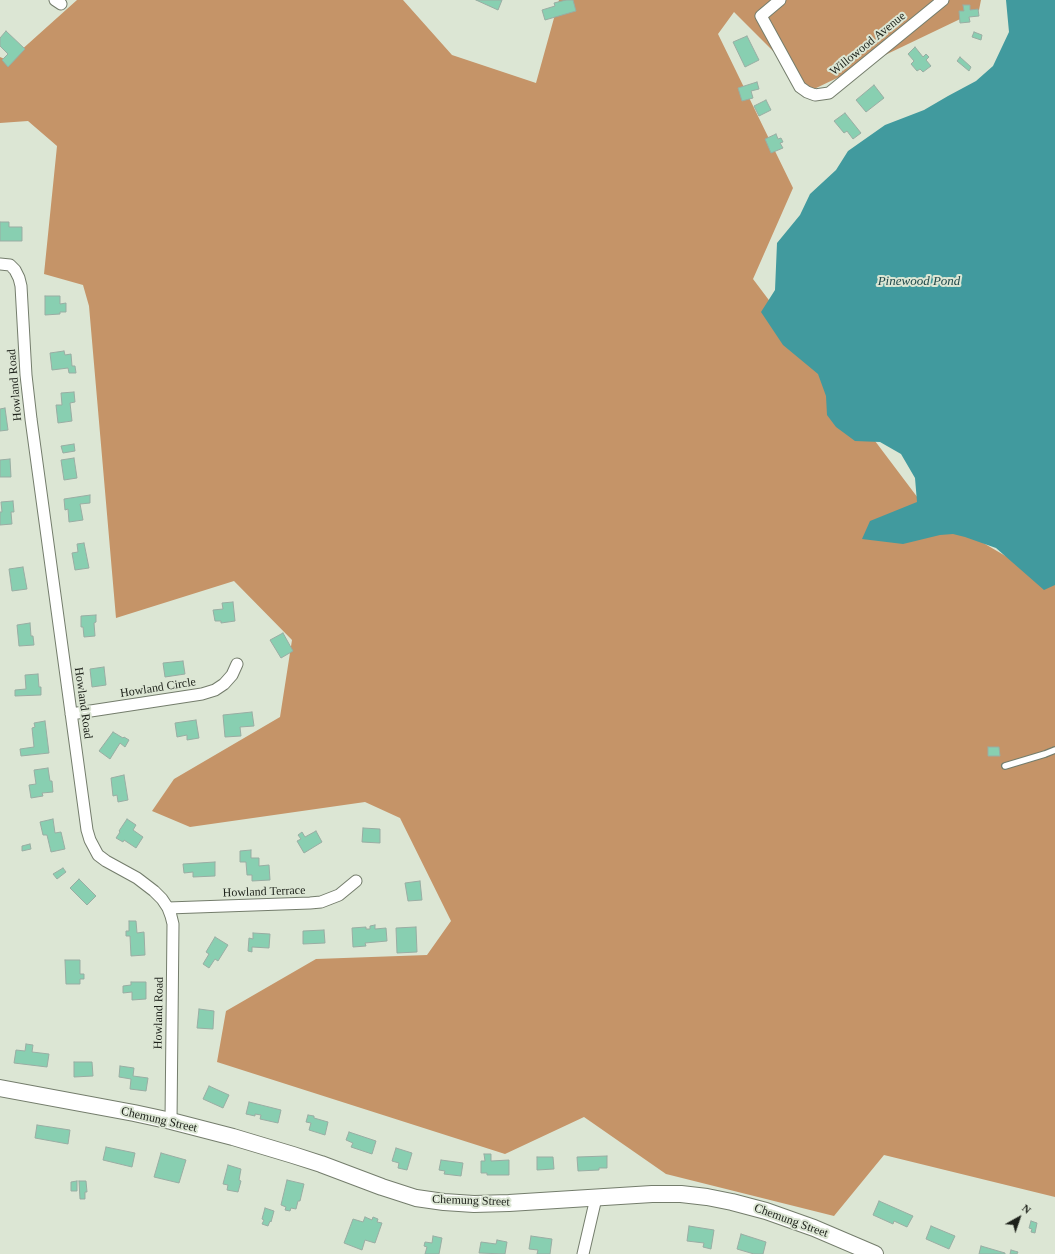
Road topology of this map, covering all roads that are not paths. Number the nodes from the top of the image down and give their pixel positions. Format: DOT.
graph roads {
  1 [pos="780,0"];
  2 [pos="943,0"];
  3 [pos="0,264"];
  4 [pos="237,664"];
  5 [pos="71,714"];
  6 [pos="1055,750"];
  7 [pos="1005,766"];
  8 [pos="356,881"];
  9 [pos="168,908"];
  10 [pos="0,1088"];
  11 [pos="171,1121"];
  12 [pos="596,1198"];
  13 [pos="851,1249"];
  14 [pos="583,1254"];
  15 [pos="875,1254"];
  1 -- 2 [label="street, Willowood Avenue"];
  3 -- 5 [label="street, Howland Road"];
  4 -- 5 [label="street, Howland Circle"];
  5 -- 9 [label="street, Howland Road"];
  6 -- 7 [label="lane"];
  8 -- 9 [label="street, Howland Terrace"];
  9 -- 11 [label="street, Howland Road"];
  10 -- 11 [label="street, Chemung Street"];
  11 -- 12 [label="street, Chemung Street"];
  12 -- 13 [label="street, Chemung Street"];
  12 -- 14 [label="street"];
  13 -- 15 [label="street, Chemung Street"];
}
